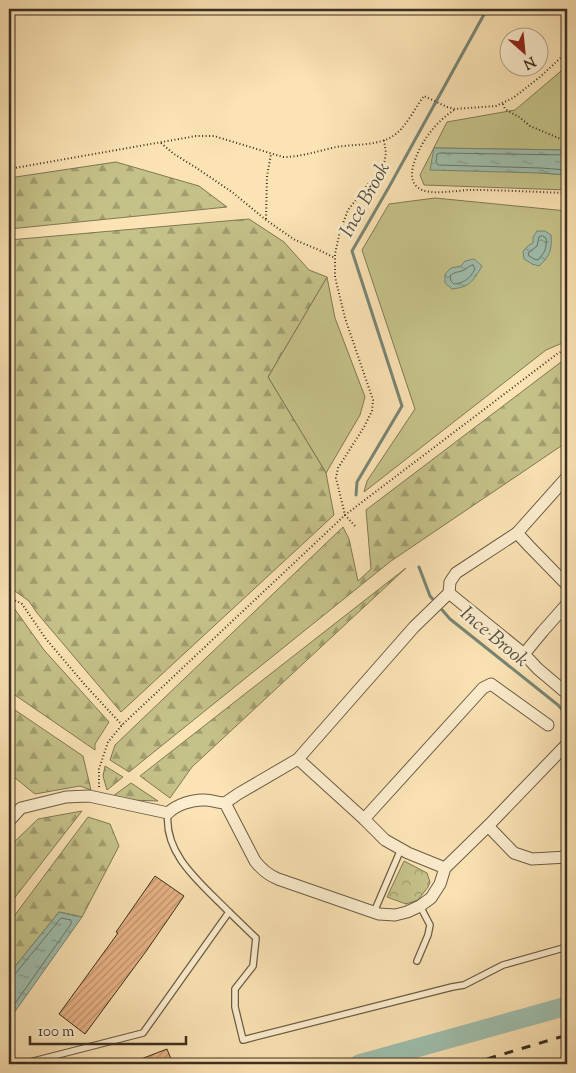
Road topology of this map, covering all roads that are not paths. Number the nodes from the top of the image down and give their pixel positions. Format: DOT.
graph roads {
  1 [pos="567,477"];
  2 [pos="517,533"];
  3 [pos="567,585"];
  4 [pos="447,594"];
  5 [pos="567,604"];
  6 [pos="524,654"];
  7 [pos="564,691"];
  8 [pos="548,725"];
  9 [pos="567,744"];
  10 [pos="298,760"];
  11 [pos="225,803"];
  12 [pos="168,814"];
  13 [pos="364,819"];
  14 [pos="9,821"];
  15 [pos="488,826"];
  16 [pos="401,849"];
  17 [pos="567,857"];
  18 [pos="445,868"];
  19 [pos="420,906"];
  20 [pos="229,912"];
  21 [pos="374,912"];
  22 [pos="567,947"];
  23 [pos="417,960"];
  24 [pos="25,1064"];
  1 -- 2 [label="street"];
  2 -- 3 [label="street"];
  2 -- 4 [label="street"];
  4 -- 6 [label="street"];
  4 -- 10 [label="street"];
  5 -- 6 [label="street"];
  6 -- 7 [label="street"];
  8 -- 13 [label="street"];
  9 -- 15 [label="street"];
  10 -- 11 [label="street"];
  10 -- 13 [label="street"];
  11 -- 12 [label="street"];
  11 -- 21 [label="street"];
  12 -- 14 [label="street"];
  12 -- 20 [label="lane"];
  13 -- 16 [label="street"];
  15 -- 17 [label="street"];
  15 -- 18 [label="street"];
  16 -- 18 [label="street"];
  16 -- 21 [label="lane"];
  18 -- 19 [label="street"];
  19 -- 21 [label="street"];
  19 -- 23 [label="lane"];
  20 -- 22 [label="lane"];
  20 -- 24 [label="lane"];
}
